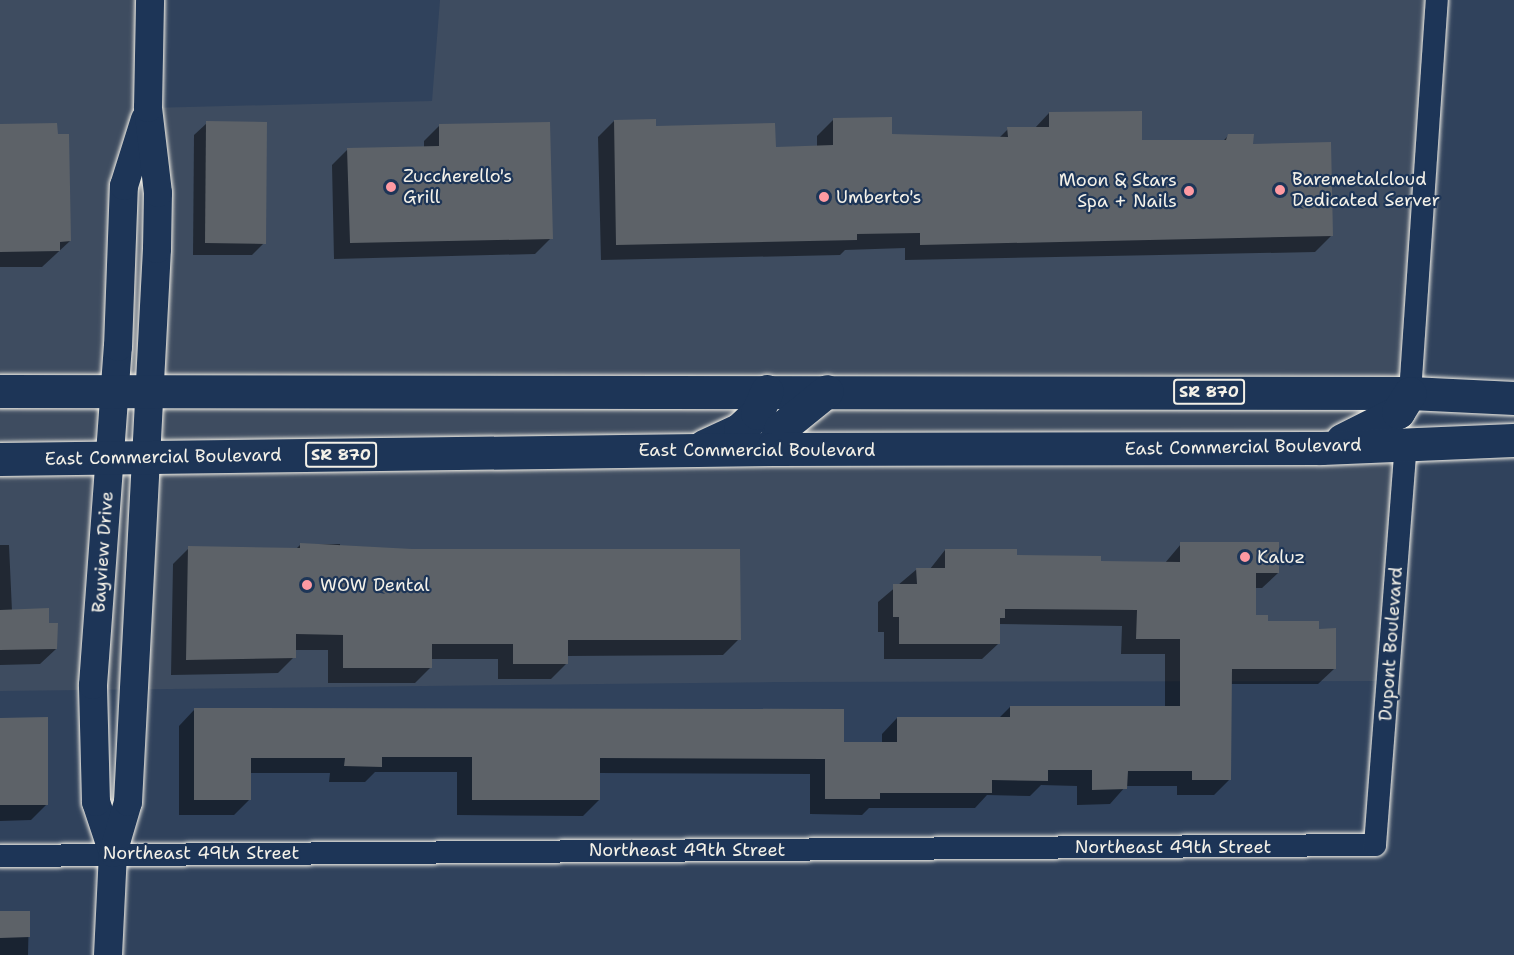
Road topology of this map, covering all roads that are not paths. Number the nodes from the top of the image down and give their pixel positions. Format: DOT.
graph roads {
  1 [pos="150,0"];
  2 [pos="1437,0"];
  3 [pos="148,108"];
  4 [pos="115,389"];
  5 [pos="148,389"];
  6 [pos="0,391"];
  7 [pos="767,391"];
  8 [pos="827,391"];
  9 [pos="1410,393"];
  10 [pos="1514,398"];
  11 [pos="1514,440"];
  12 [pos="1406,443"];
  13 [pos="1321,448"];
  14 [pos="772,449"];
  15 [pos="694,450"];
  16 [pos="144,457"];
  17 [pos="109,458"];
  18 [pos="0,459"];
  19 [pos="1375,845"];
  20 [pos="113,853"];
  21 [pos="0,856"];
  22 [pos="108,955"];
  1 -- 3 [label="street, Bayview Drive"];
  2 -- 9 [label="street"];
  3 -- 4 [label="street, Bayview Drive"];
  3 -- 5 [label="street, Bayview Drive"];
  4 -- 5 [label="main road, SR 870"];
  4 -- 6 [label="main road, SR 870"];
  4 -- 17 [label="street, Bayview Drive"];
  5 -- 7 [label="main road, SR 870"];
  5 -- 16 [label="street, Bayview Drive"];
  7 -- 8 [label="main road, SR 870"];
  7 -- 15 [label="main road"];
  8 -- 9 [label="main road, SR 870"];
  8 -- 14 [label="main road"];
  9 -- 10 [label="main road, SR 870"];
  9 -- 13 [label="main road"];
  11 -- 12 [label="main road, East Commercial Boulevard / SR 870"];
  12 -- 13 [label="main road, East Commercial Boulevard / SR 870"];
  12 -- 19 [label="street, Dupont Boulevard"];
  13 -- 14 [label="main road, East Commercial Boulevard / SR 870"];
  14 -- 15 [label="main road, East Commercial Boulevard / SR 870"];
  15 -- 16 [label="main road, East Commercial Boulevard / SR 870"];
  16 -- 17 [label="main road, East Commercial Boulevard / SR 870"];
  16 -- 20 [label="street, Bayview Drive"];
  17 -- 18 [label="main road, East Commercial Boulevard / SR 870"];
  17 -- 20 [label="street, Bayview Drive"];
  19 -- 20 [label="street, Northeast 49th Street"];
  20 -- 21 [label="street, Northeast 49th Street"];
  20 -- 22 [label="street, Bayview Drive"];
}
